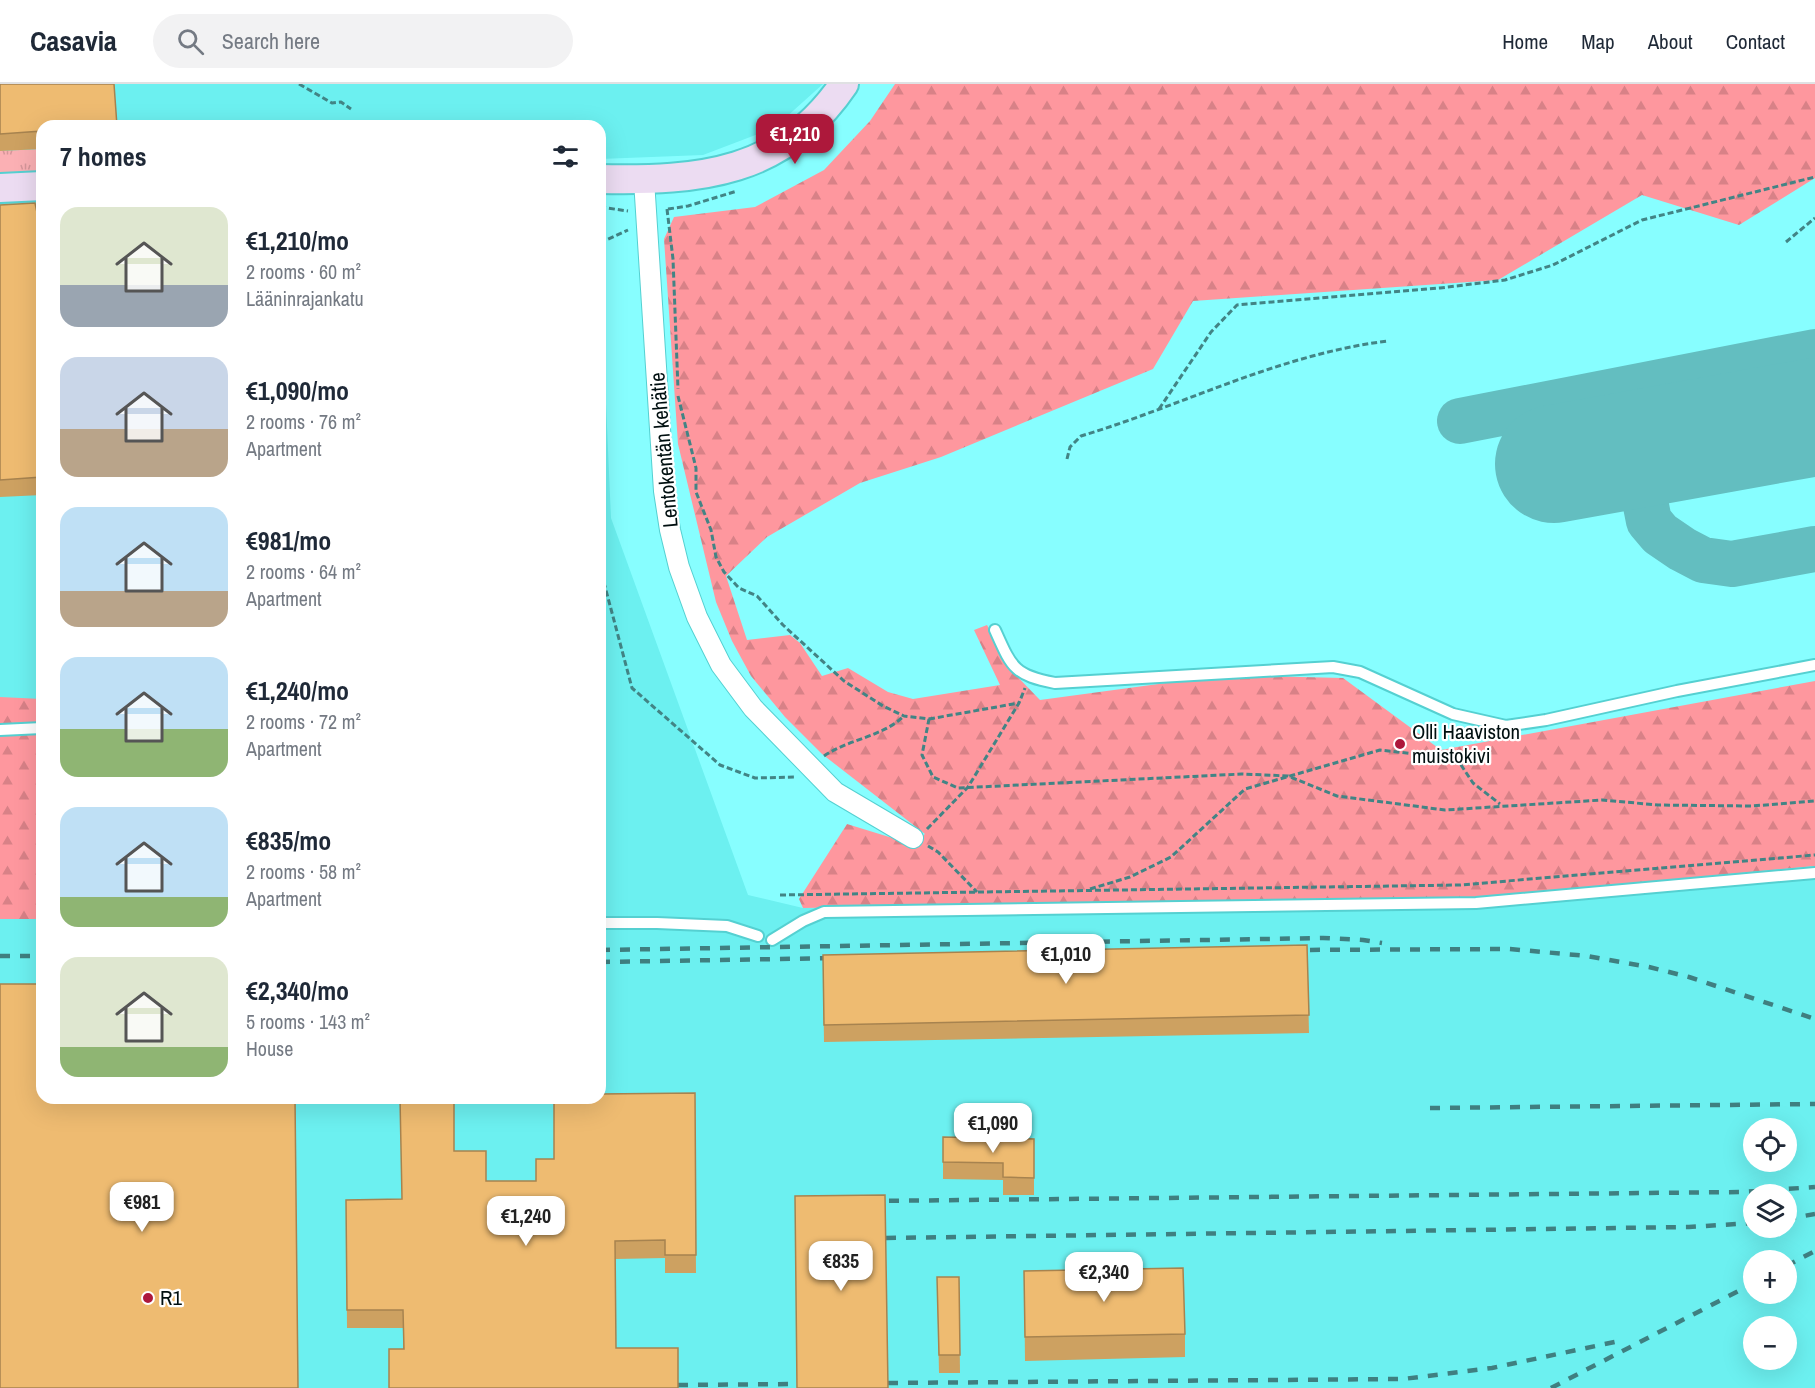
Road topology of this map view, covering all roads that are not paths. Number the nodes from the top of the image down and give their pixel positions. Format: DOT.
graph roads {
  1 [pos="844,84"];
  2 [pos="606,179"];
  3 [pos="644,180"];
  4 [pos="36,186"];
  5 [pos="0,188"];
  6 [pos="995,630"];
  7 [pos="1815,665"];
  8 [pos="36,728"];
  9 [pos="0,730"];
  10 [pos="913,838"];
  11 [pos="1815,873"];
  12 [pos="606,923"];
  13 [pos="758,936"];
  14 [pos="772,940"];
  1 -- 3 [label="street"];
  2 -- 3 [label="street"];
  3 -- 10 [label="street, Lentokentän kehätie"];
  4 -- 5 [label="street"];
  6 -- 7 [label="lane"];
  8 -- 9 [label="lane"];
  11 -- 14 [label="lane"];
  12 -- 13 [label="lane"];
}
